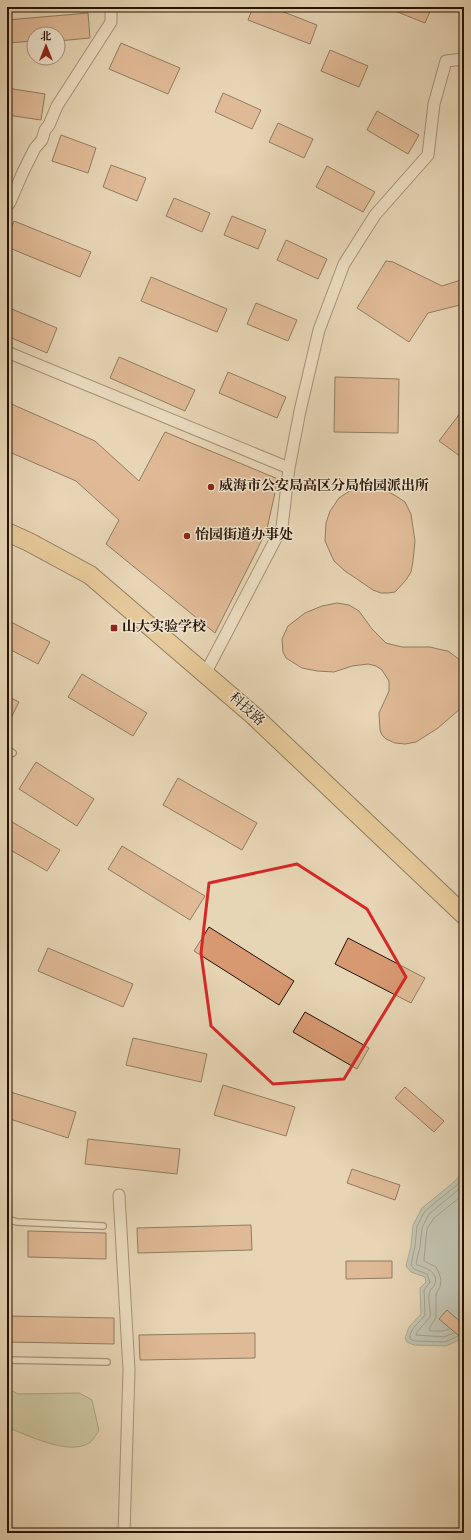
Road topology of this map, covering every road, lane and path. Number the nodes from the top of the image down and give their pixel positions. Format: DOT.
graph roads {
  1 [pos="111,7"];
  2 [pos="464,59"];
  3 [pos="7,206"];
  4 [pos="7,352"];
  5 [pos="289,468"];
  6 [pos="7,532"];
  7 [pos="205,674"];
  8 [pos="7,750"];
  9 [pos="14,753"];
  10 [pos="464,915"];
  11 [pos="119,1195"];
  12 [pos="7,1220"];
  13 [pos="103,1226"];
  14 [pos="7,1360"];
  15 [pos="108,1362"];
  16 [pos="124,1533"];
  1 -- 3 [label="street"];
  2 -- 5 [label="street"];
  4 -- 5 [label="street"];
  5 -- 7 [label="street"];
  6 -- 7 [label="main road, 科技路"];
  7 -- 10 [label="main road, 科技路"];
  8 -- 9 [label="lane"];
  11 -- 16 [label="street"];
  12 -- 13 [label="lane"];
  14 -- 15 [label="lane"];
}
